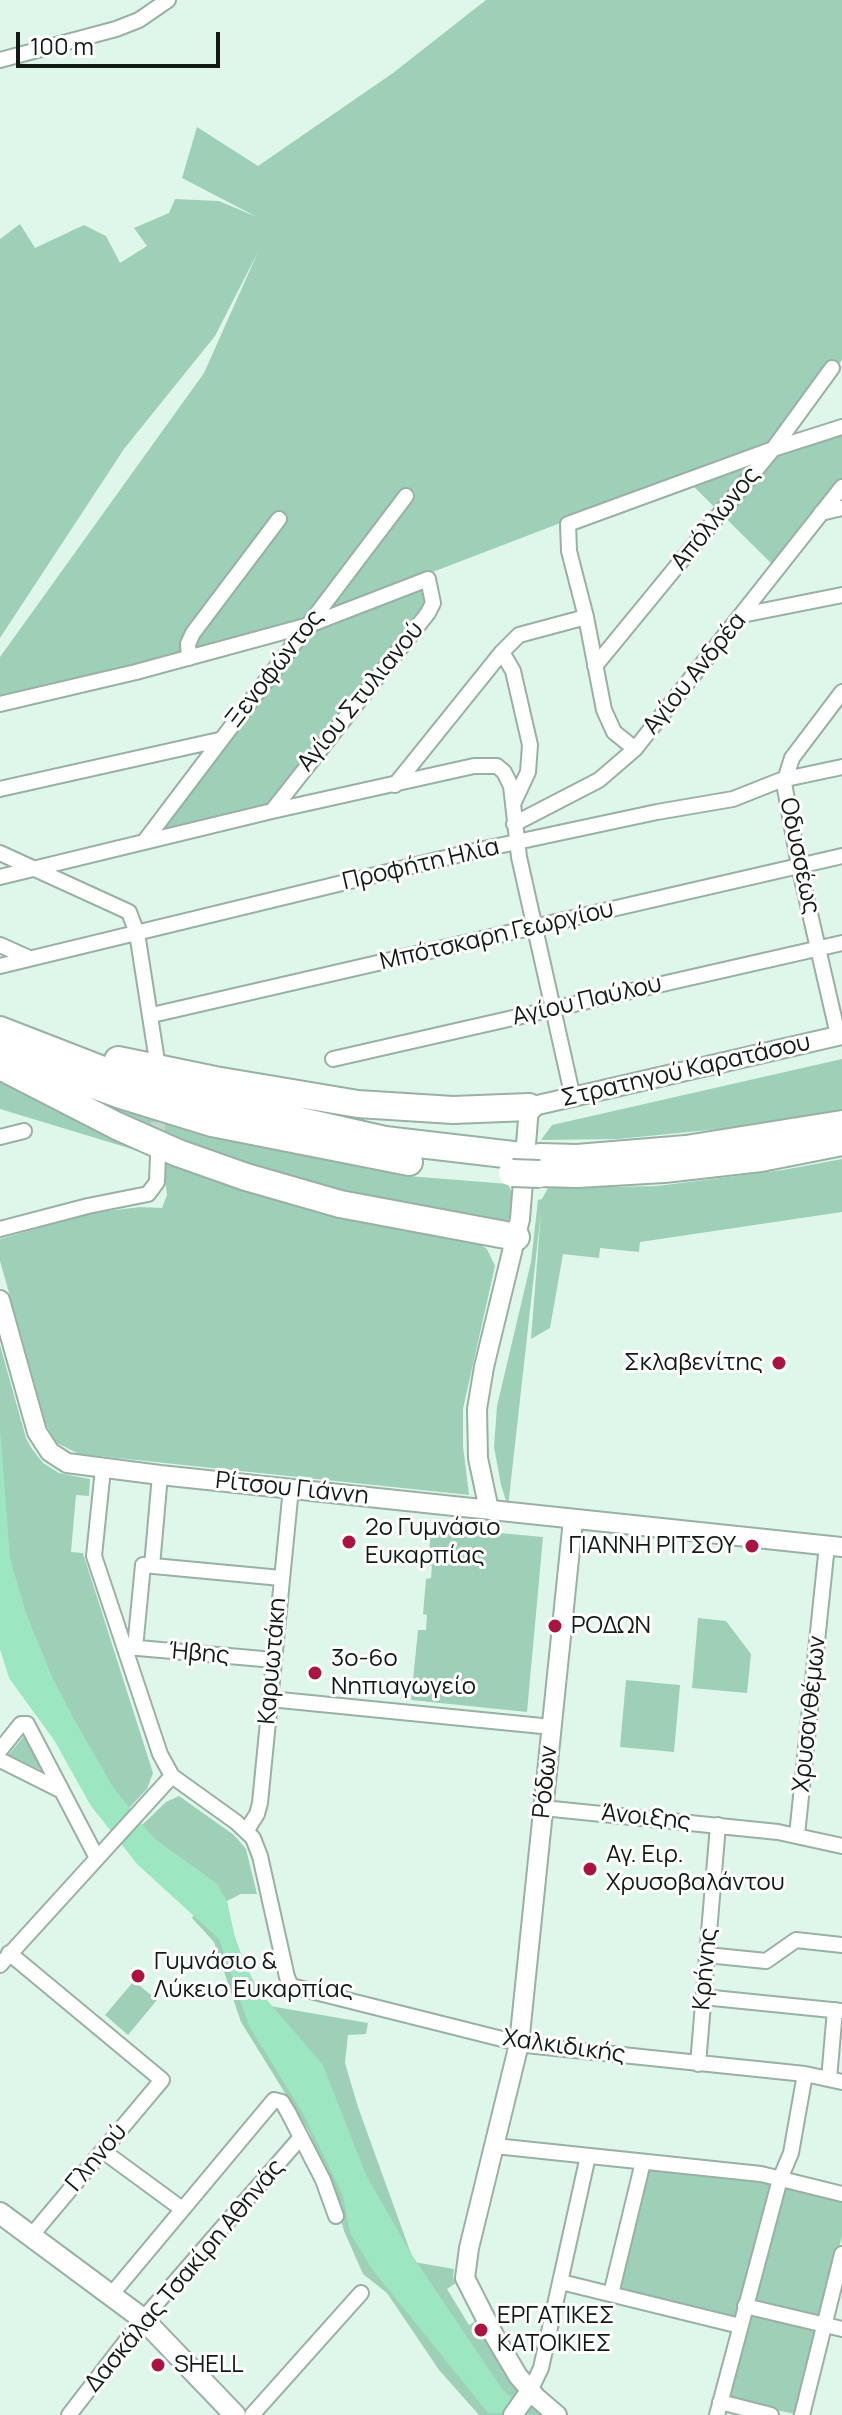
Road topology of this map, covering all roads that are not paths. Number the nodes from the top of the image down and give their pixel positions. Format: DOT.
graph roads {
  1 [pos="168,0"];
  2 [pos="0,60"];
  3 [pos="832,368"];
  4 [pos="842,427"];
  5 [pos="773,449"];
  6 [pos="842,487"];
  7 [pos="406,496"];
  8 [pos="842,508"];
  9 [pos="821,513"];
  10 [pos="279,519"];
  11 [pos="842,595"];
  12 [pos="742,615"];
  13 [pos="586,617"];
  14 [pos="309,625"];
  15 [pos="502,652"];
  16 [pos="189,658"];
  17 [pos="595,666"];
  18 [pos="842,692"];
  19 [pos="0,704"];
  20 [pos="219,740"];
  21 [pos="635,749"];
  22 [pos="842,767"];
  23 [pos="784,779"];
  24 [pos="395,785"];
  25 [pos="0,789"];
  26 [pos="513,805"];
  27 [pos="272,811"];
  28 [pos="514,824"];
  29 [pos="144,842"];
  30 [pos="517,842"];
  31 [pos="0,853"];
  32 [pos="842,856"];
  33 [pos="799,866"];
  34 [pos="33,868"];
  35 [pos="0,877"];
  36 [pos="534,927"];
  37 [pos="137,933"];
  38 [pos="842,943"];
  39 [pos="0,945"];
  40 [pos="819,949"];
  41 [pos="29,958"];
  42 [pos="0,966"];
  43 [pos="552,1009"];
  44 [pos="152,1015"];
  45 [pos="0,1030"];
  46 [pos="840,1035"];
  47 [pos="43,1048"];
  48 [pos="0,1051"];
  49 [pos="333,1059"];
  50 [pos="157,1061"];
  51 [pos="0,1066"];
  52 [pos="573,1098"];
  53 [pos="529,1107"];
  54 [pos="839,1128"];
  55 [pos="24,1131"];
  56 [pos="0,1137"];
  57 [pos="158,1155"];
  58 [pos="512,1164"];
  59 [pos="540,1165"];
  60 [pos="0,1229"];
  61 [pos="516,1237"];
  62 [pos="0,1300"];
  63 [pos="103,1469"];
  64 [pos="160,1475"];
  65 [pos="291,1488"];
  66 [pos="489,1510"];
  67 [pos="573,1520"];
  68 [pos="835,1546"];
  69 [pos="152,1566"];
  70 [pos="281,1578"];
  71 [pos="130,1648"];
  72 [pos="274,1660"];
  73 [pos="270,1699"];
  74 [pos="552,1727"];
  75 [pos="0,1750"];
  76 [pos="0,1760"];
  77 [pos="172,1776"];
  78 [pos="61,1790"];
  79 [pos="543,1808"];
  80 [pos="718,1825"];
  81 [pos="247,1830"];
  82 [pos="797,1835"];
  83 [pos="842,1846"];
  84 [pos="97,1858"];
  85 [pos="842,1945"];
  86 [pos="707,1955"];
  87 [pos="5,1959"];
  88 [pos="703,1997"];
  89 [pos="838,2011"];
  90 [pos="519,2044"];
  91 [pos="698,2064"];
  92 [pos="805,2074"];
  93 [pos="836,2080"];
  94 [pos="301,2137"];
  95 [pos="495,2146"];
  96 [pos="103,2151"];
  97 [pos="588,2156"];
  98 [pos="643,2162"];
  99 [pos="780,2179"];
  100 [pos="842,2194"];
  101 [pos="182,2209"];
  102 [pos="1,2216"];
  103 [pos="336,2216"];
  104 [pos="31,2236"];
  105 [pos="842,2254"];
  106 [pos="561,2282"];
  107 [pos="361,2293"];
  108 [pos="611,2294"];
  109 [pos="111,2295"];
  110 [pos="745,2306"];
  111 [pos="143,2319"];
  112 [pos="824,2325"];
  113 [pos="740,2326"];
  114 [pos="842,2329"];
  115 [pos="530,2391"];
  116 [pos="719,2409"];
  117 [pos="69,2415"];
  118 [pos="235,2415"];
  119 [pos="252,2415"];
  120 [pos="513,2415"];
  121 [pos="557,2415"];
  122 [pos="771,2415"];
  123 [pos="802,2415"];
  1 -- 2 [label="street"];
  3 -- 5 [label="street, Απόλλωνος"];
  4 -- 5 [label="street"];
  5 -- 13 [label="street"];
  5 -- 17 [label="street, Απόλλωνος"];
  6 -- 9 [label="street, Αγίου Ανδρέα"];
  7 -- 14 [label="street, Ξενοφώντος"];
  8 -- 9 [label="street"];
  9 -- 12 [label="street, Αγίου Ανδρέα"];
  10 -- 16 [label="street"];
  11 -- 12 [label="street"];
  12 -- 21 [label="street, Αγίου Ανδρέα"];
  13 -- 15 [label="street"];
  13 -- 17 [label="street"];
  14 -- 16 [label="street"];
  14 -- 20 [label="street, Ξενοφώντος"];
  14 -- 27 [label="street, Αγίου Στυλιανού"];
  15 -- 24 [label="street"];
  15 -- 26 [label="street"];
  16 -- 19 [label="street"];
  17 -- 21 [label="street"];
  18 -- 23 [label="street, Οδυσσέως"];
  20 -- 25 [label="street"];
  20 -- 29 [label="street, Ξενοφώντος"];
  21 -- 28 [label="street, Αγίου Ανδρέα"];
  22 -- 23 [label="street, Προφήτη Ηλία"];
  23 -- 30 [label="street, Προφήτη Ηλία"];
  23 -- 33 [label="street, Οδυσσέως"];
  24 -- 26 [label="street"];
  24 -- 27 [label="street"];
  26 -- 28 [label="street"];
  27 -- 29 [label="street"];
  28 -- 30 [label="street"];
  29 -- 34 [label="street"];
  30 -- 36 [label="street"];
  30 -- 37 [label="street, Προφήτη Ηλία"];
  31 -- 34 [label="street"];
  32 -- 33 [label="street, Μπότσκαρη Γεωργίου"];
  33 -- 36 [label="street, Μπότσκαρη Γεωργίου"];
  33 -- 40 [label="street, Οδυσσέως"];
  34 -- 35 [label="street"];
  34 -- 37 [label="street"];
  36 -- 43 [label="street"];
  36 -- 44 [label="street, Μπότσκαρη Γεωργίου"];
  37 -- 41 [label="street, Προφήτη Ηλία"];
  37 -- 44 [label="street"];
  38 -- 40 [label="street, Αγίου Παύλου"];
  39 -- 41 [label="street"];
  40 -- 43 [label="street, Αγίου Παύλου"];
  40 -- 46 [label="street, Οδυσσέως"];
  41 -- 42 [label="street, Προφήτη Ηλία"];
  43 -- 49 [label="street, Αγίου Παύλου"];
  43 -- 52 [label="street"];
  44 -- 50 [label="street"];
  45 -- 47 [label="highway"];
  46 -- 52 [label="street, Στρατηγού Καρατάσου"];
  47 -- 53 [label="highway"];
  47 -- 58 [label="highway"];
  48 -- 58 [label="highway"];
  51 -- 61 [label="highway"];
  52 -- 53 [label="street, Στρατηγού Καρατάσου"];
  53 -- 61 [label="street"];
  54 -- 59 [label="highway"];
  55 -- 56 [label="street"];
  57 -- 60 [label="street"];
  58 -- 59 [label="highway"];
  61 -- 66 [label="street"];
  62 -- 63 [label="street, Ρίτσου Γιάννη"];
  63 -- 64 [label="street, Ρίτσου Γιάννη"];
  63 -- 71 [label="street"];
  64 -- 65 [label="street, Ρίτσου Γιάννη"];
  64 -- 69 [label="street"];
  65 -- 66 [label="street, Ρίτσου Γιάννη"];
  65 -- 70 [label="street, Καρυωτάκη"];
  66 -- 67 [label="street, Ρίτσου Γιάννη"];
  67 -- 68 [label="street, Ρίτσου Γιάννη"];
  67 -- 74 [label="street, Ρόδων"];
  68 -- 82 [label="street, Χρυσανθέμων"];
  69 -- 70 [label="street"];
  69 -- 71 [label="street"];
  70 -- 72 [label="street, Καρυωτάκη"];
  71 -- 72 [label="street, Ήβης"];
  71 -- 77 [label="street"];
  72 -- 73 [label="street, Καρυωτάκη"];
  73 -- 74 [label="street"];
  73 -- 81 [label="street, Καρυωτάκη"];
  74 -- 79 [label="street, Ρόδων"];
  75 -- 78 [label="street"];
  76 -- 78 [label="street"];
  77 -- 81 [label="street"];
  77 -- 84 [label="street"];
  78 -- 84 [label="street"];
  79 -- 80 [label="street, Άνοιξης"];
  79 -- 90 [label="street, Ρόδων"];
  80 -- 82 [label="street, Άνοιξης"];
  80 -- 86 [label="street, Κρήνης"];
  81 -- 90 [label="street, Χαλκιδικής"];
  82 -- 83 [label="street, Άνοιξης"];
  84 -- 87 [label="street"];
  85 -- 86 [label="street"];
  86 -- 88 [label="street, Κρήνης"];
  87 -- 96 [label="street, Γληνού"];
  88 -- 89 [label="street"];
  88 -- 91 [label="street, Κρήνης"];
  89 -- 93 [label="street"];
  90 -- 91 [label="street, Χαλκιδικής"];
  90 -- 95 [label="street, Ρόδων"];
  91 -- 92 [label="street, Χαλκιδικής"];
  92 -- 93 [label="street, Χαλκιδικής"];
  92 -- 99 [label="street"];
  94 -- 101 [label="street"];
  94 -- 103 [label="street"];
  94 -- 111 [label="street, Δασκάλας Τσακίρη Αθηνάς"];
  95 -- 97 [label="street"];
  95 -- 115 [label="street, Ρόδων"];
  96 -- 101 [label="street"];
  96 -- 104 [label="street, Γληνού"];
  97 -- 98 [label="street"];
  97 -- 106 [label="street"];
  98 -- 99 [label="street"];
  98 -- 108 [label="street"];
  99 -- 100 [label="street"];
  99 -- 110 [label="street"];
  101 -- 109 [label="street"];
  102 -- 104 [label="main road"];
  104 -- 109 [label="main road"];
  105 -- 112 [label="street"];
  106 -- 108 [label="street"];
  106 -- 115 [label="street"];
  107 -- 119 [label="street"];
  108 -- 113 [label="street"];
  109 -- 111 [label="main road"];
  110 -- 112 [label="street"];
  110 -- 113 [label="street"];
  111 -- 117 [label="street, Δασκάλας Τσακίρη Αθηνάς"];
  111 -- 118 [label="main road"];
  112 -- 114 [label="street"];
  112 -- 123 [label="street"];
  113 -- 116 [label="street"];
  115 -- 120 [label="street"];
  115 -- 121 [label="street, Ρόδων"];
  116 -- 122 [label="street"];
}
